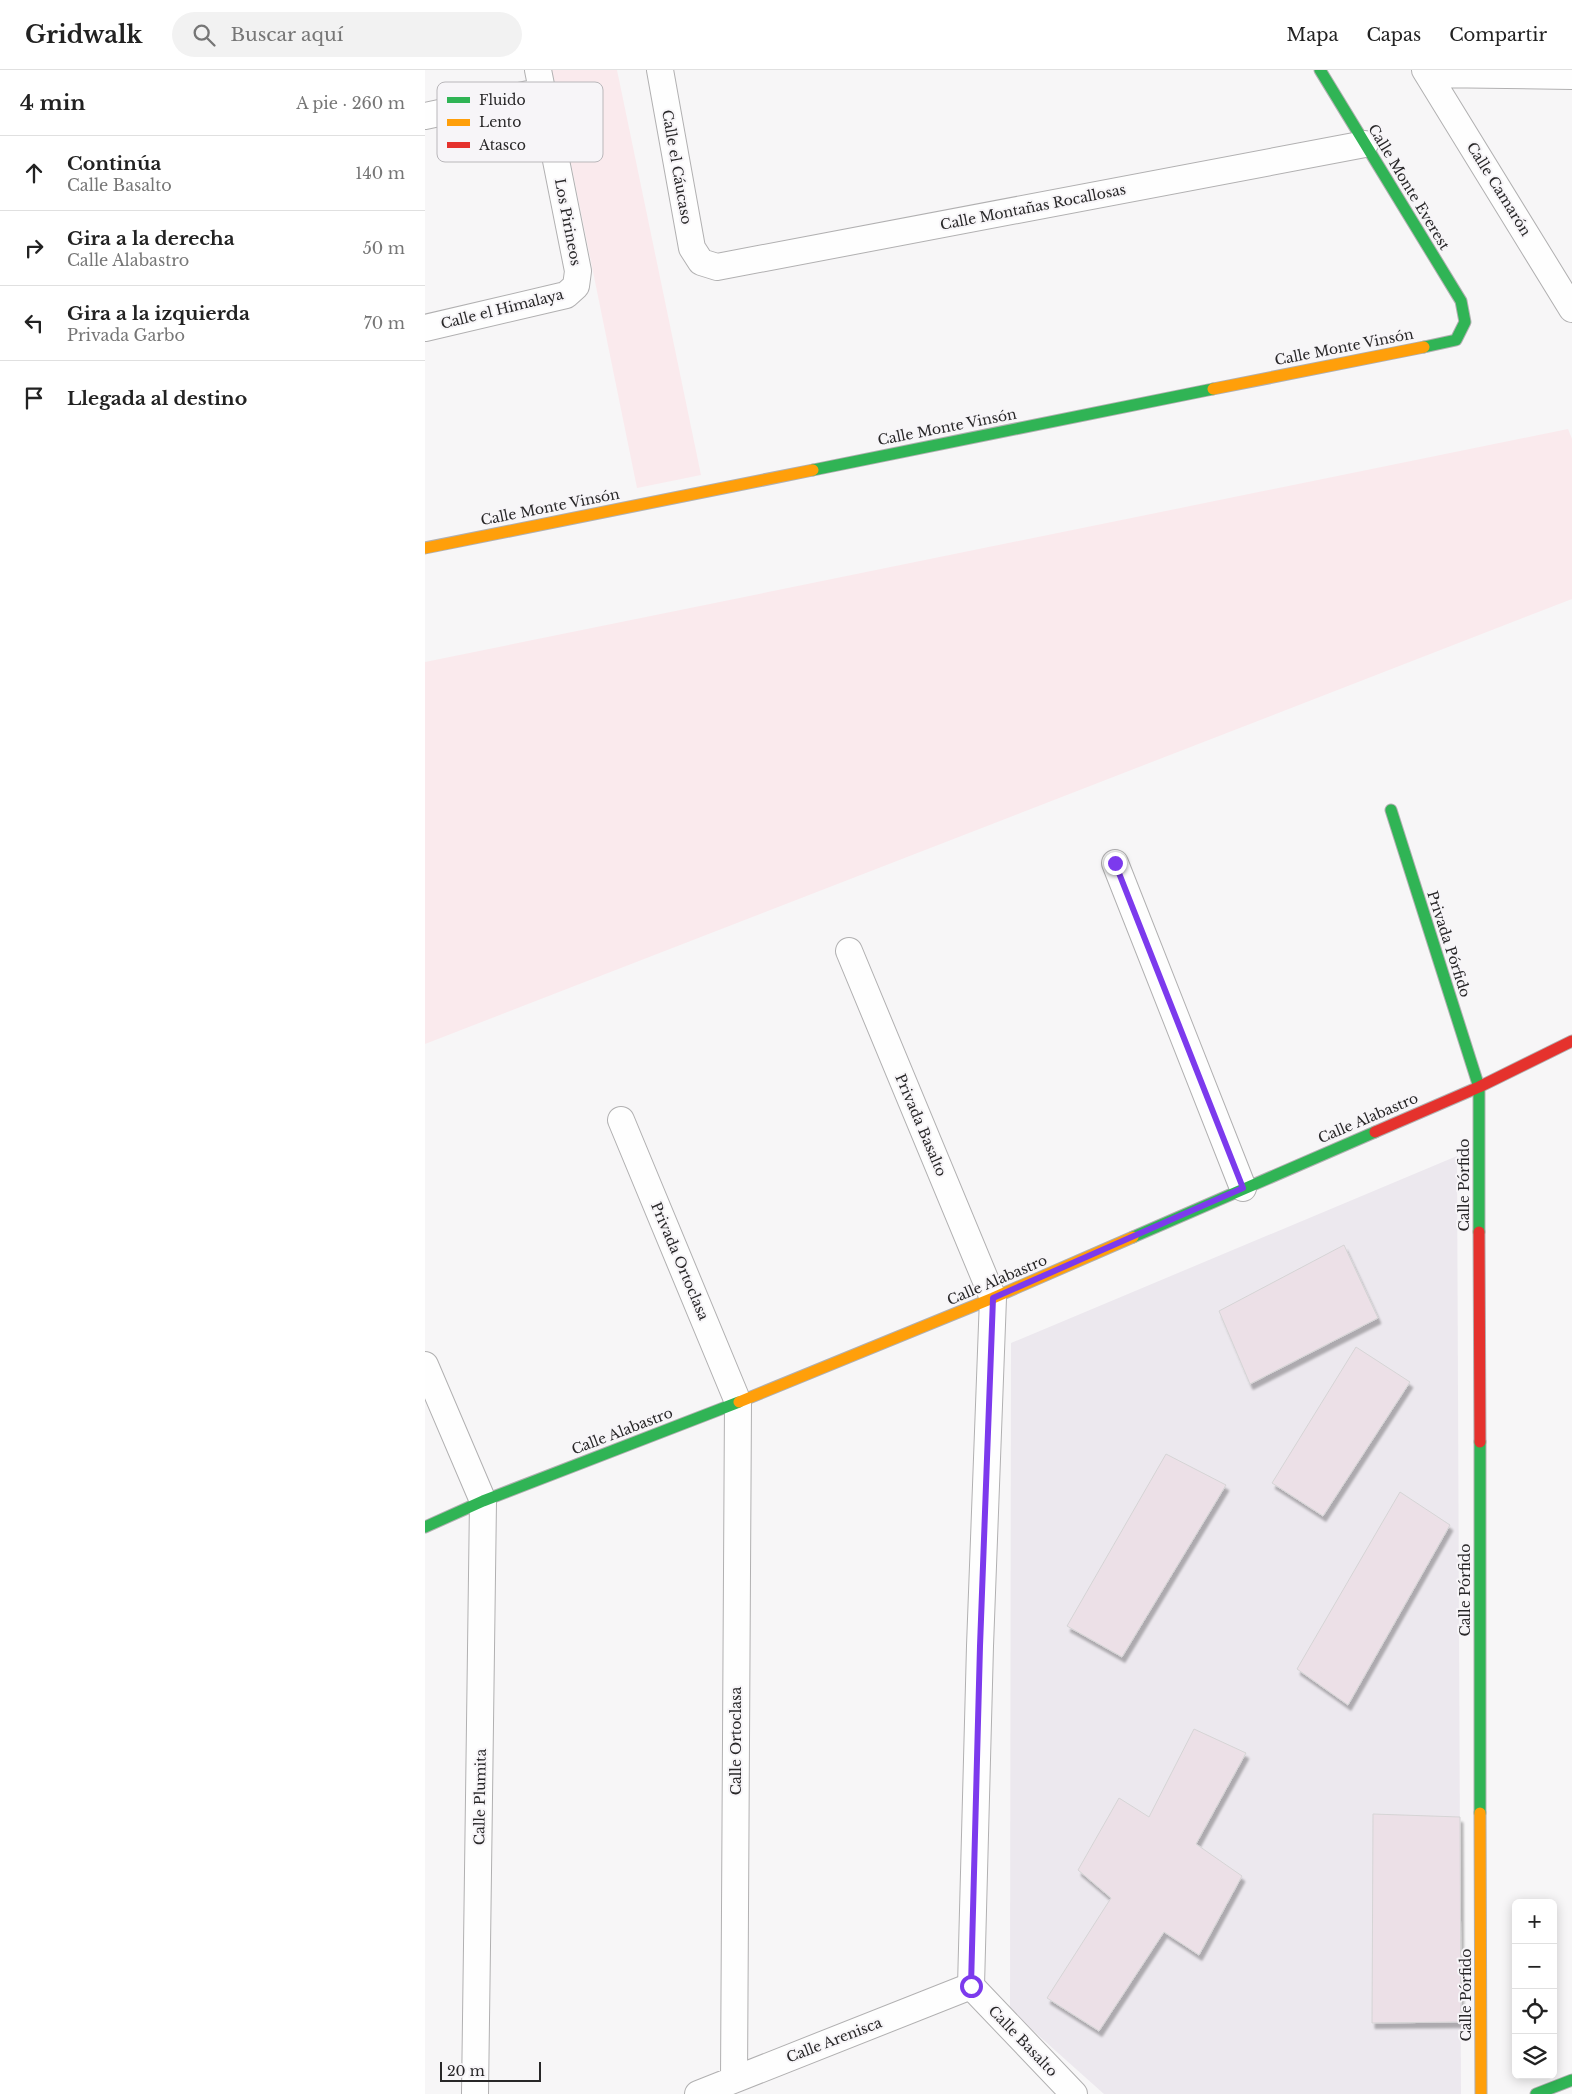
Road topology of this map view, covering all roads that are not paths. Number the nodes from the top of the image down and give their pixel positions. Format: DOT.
graph roads {
  1 [pos="660,70"];
  2 [pos="1320,70"];
  3 [pos="1427,72"];
  4 [pos="1572,76"];
  5 [pos="437,112"];
  6 [pos="425,116"];
  7 [pos="1365,144"];
  8 [pos="556,162"];
  9 [pos="701,262"];
  10 [pos="577,286"];
  11 [pos="1572,309"];
  12 [pos="1465,322"];
  13 [pos="425,328"];
  14 [pos="425,548"];
  15 [pos="1391,810"];
  16 [pos="1115,863"];
  17 [pos="849,951"];
  18 [pos="1572,1041"];
  19 [pos="1479,1086"];
  20 [pos="621,1120"];
  21 [pos="1243,1188"];
  22 [pos="993,1298"];
  23 [pos="425,1365"];
  24 [pos="739,1402"];
  25 [pos="483,1501"];
  26 [pos="425,1527"];
  27 [pos="971,1986"];
  28 [pos="734,2079"];
  29 [pos="1572,2080"];
  30 [pos="475,2094"];
  31 [pos="698,2094"];
  32 [pos="1074,2094"];
  33 [pos="1481,2094"];
  34 [pos="1536,2094"];
  1 -- 9 [label="street, Calle el Cáucaso"];
  2 -- 7 [label="street, Calle Monte Everest"];
  3 -- 4 [label="street"];
  3 -- 11 [label="street, Calle Camarón"];
  5 -- 6 [label="street"];
  7 -- 9 [label="street, Calle Montañas Rocallosas"];
  7 -- 12 [label="street, Calle Monte Everest"];
  8 -- 10 [label="street, Los Pirineos"];
  10 -- 13 [label="street, Calle el Himalaya"];
  12 -- 14 [label="street, Calle Monte Vinsón"];
  15 -- 19 [label="street, Privada Pórfido"];
  16 -- 21 [label="street"];
  17 -- 22 [label="street, Privada Basalto"];
  18 -- 19 [label="street, Calle Alabastro"];
  19 -- 21 [label="street, Calle Alabastro"];
  19 -- 33 [label="street, Calle Pórfido"];
  20 -- 24 [label="street, Privada Ortoclasa"];
  21 -- 22 [label="street, Calle Alabastro"];
  22 -- 24 [label="street, Calle Alabastro"];
  22 -- 27 [label="street"];
  23 -- 25 [label="street"];
  24 -- 25 [label="street, Calle Alabastro"];
  24 -- 28 [label="street, Calle Ortoclasa"];
  25 -- 26 [label="street, Calle Alabastro"];
  25 -- 30 [label="street, Calle Plumita"];
  27 -- 28 [label="street, Calle Arenisca"];
  27 -- 32 [label="street, Calle Basalto"];
  28 -- 31 [label="street, Calle Arenisca"];
  29 -- 34 [label="street"];
}
